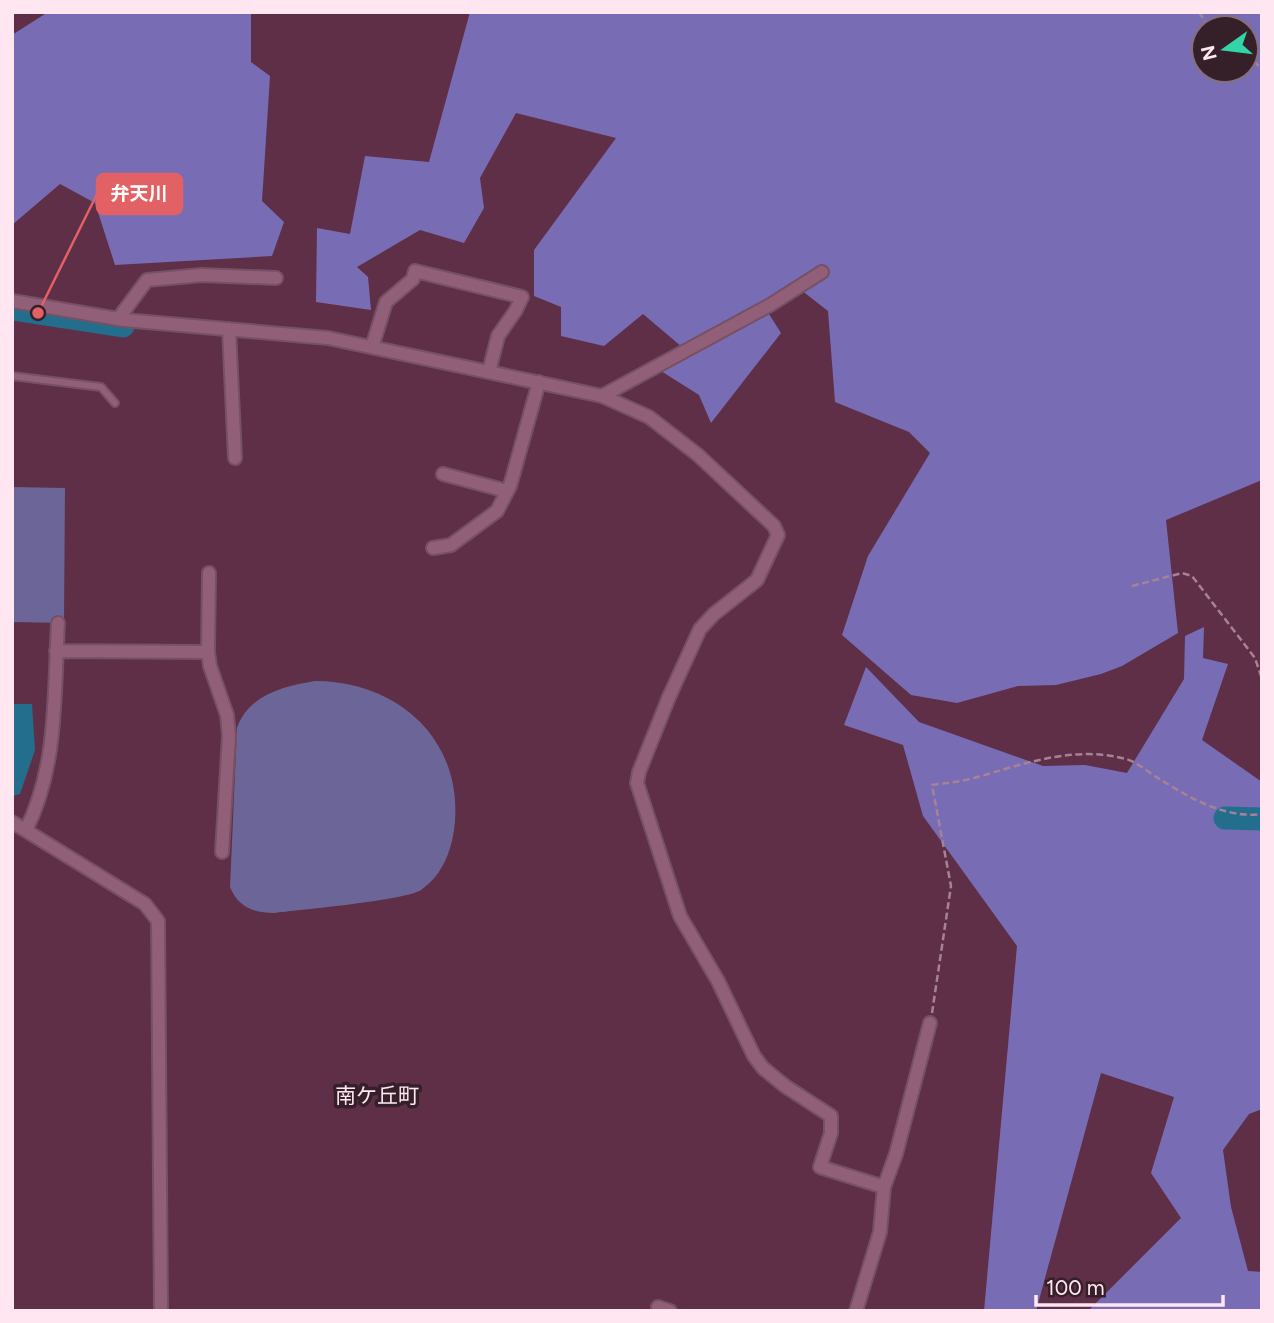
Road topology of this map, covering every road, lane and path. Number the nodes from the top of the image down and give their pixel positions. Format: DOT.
graph roads {
  1 [pos="822,271"];
  2 [pos="276,278"];
  3 [pos="12,301"];
  4 [pos="118,319"];
  5 [pos="229,329"];
  6 [pos="372,347"];
  7 [pos="489,372"];
  8 [pos="12,376"];
  9 [pos="539,382"];
  10 [pos="602,396"];
  11 [pos="115,402"];
  12 [pos="235,458"];
  13 [pos="443,474"];
  14 [pos="507,491"];
  15 [pos="433,548"];
  16 [pos="209,573"];
  17 [pos="1132,586"];
  18 [pos="58,623"];
  19 [pos="56,651"];
  20 [pos="208,652"];
  21 [pos="1262,679"];
  22 [pos="1262,814"];
  23 [pos="12,822"];
  24 [pos="26,830"];
  25 [pos="222,852"];
  26 [pos="930,1023"];
  27 [pos="884,1187"];
  28 [pos="161,1311"];
  29 [pos="856,1311"];
  1 -- 10 [label="street"];
  2 -- 4 [label="street"];
  3 -- 4 [label="street"];
  4 -- 5 [label="street"];
  5 -- 6 [label="street"];
  5 -- 12 [label="street"];
  6 -- 7 [label="street"];
  6 -- 7 [label="street"];
  7 -- 9 [label="street"];
  8 -- 11 [label="lane"];
  9 -- 10 [label="street"];
  9 -- 14 [label="street"];
  10 -- 27 [label="street"];
  13 -- 14 [label="street"];
  14 -- 15 [label="street"];
  16 -- 20 [label="street"];
  17 -- 21 [label="path"];
  18 -- 19 [label="street"];
  19 -- 20 [label="street"];
  19 -- 24 [label="street"];
  20 -- 25 [label="street"];
  22 -- 26 [label="path"];
  23 -- 24 [label="street"];
  24 -- 28 [label="street"];
  26 -- 27 [label="street"];
  27 -- 29 [label="street"];
}
